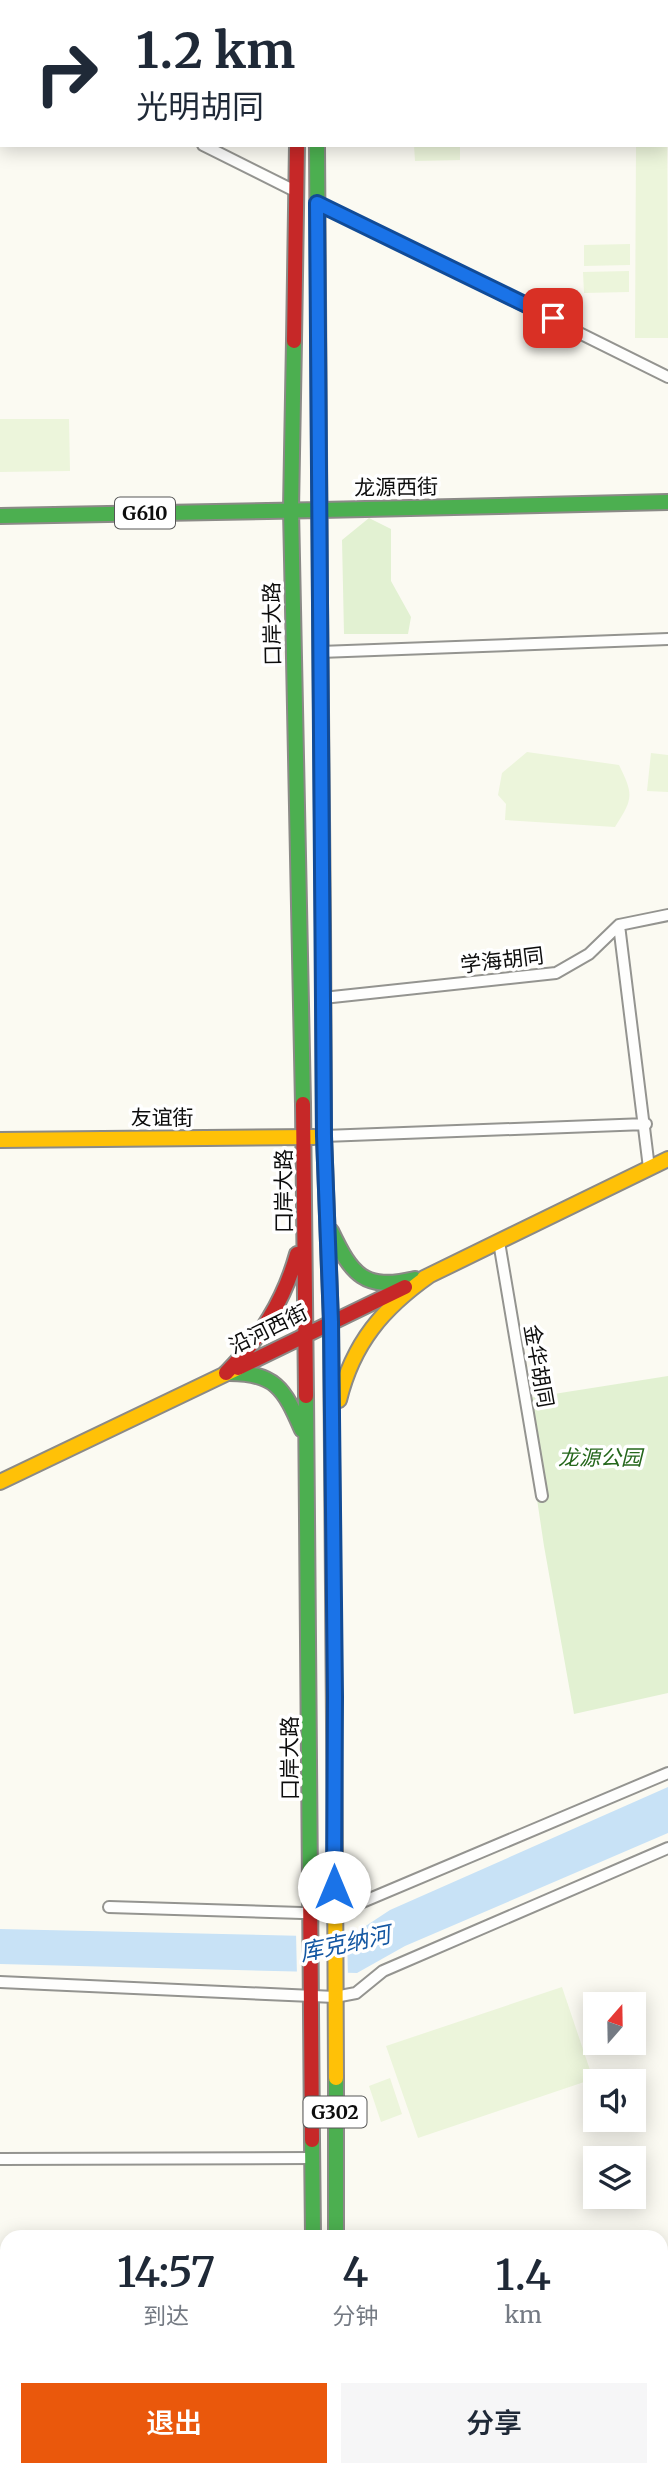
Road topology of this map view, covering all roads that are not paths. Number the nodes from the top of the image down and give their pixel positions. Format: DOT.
graph roads {
  1 [pos="207,147"];
  2 [pos="297,147"];
  3 [pos="317,147"];
  4 [pos="297,192"];
  5 [pos="317,203"];
  6 [pos="668,377"];
  7 [pos="668,502"];
  8 [pos="291,509"];
  9 [pos="321,510"];
  10 [pos="0,516"];
  11 [pos="668,639"];
  12 [pos="320,652"];
  13 [pos="668,915"];
  14 [pos="619,925"];
  15 [pos="323,998"];
  16 [pos="646,1124"];
  17 [pos="324,1136"];
  18 [pos="304,1137"];
  19 [pos="0,1140"];
  20 [pos="668,1159"];
  21 [pos="649,1168"];
  22 [pos="326,1220"];
  23 [pos="304,1226"];
  24 [pos="499,1242"];
  25 [pos="430,1275"];
  26 [pos="331,1322"];
  27 [pos="305,1334"];
  28 [pos="226,1373"];
  29 [pos="332,1436"];
  30 [pos="306,1439"];
  31 [pos="0,1471"];
  32 [pos="0,1482"];
  33 [pos="542,1496"];
  34 [pos="668,1773"];
  35 [pos="668,1848"];
  36 [pos="109,1907"];
  37 [pos="310,1913"];
  38 [pos="334,1922"];
  39 [pos="0,1982"];
  40 [pos="335,1992"];
  41 [pos="311,1993"];
  42 [pos="312,2158"];
  43 [pos="0,2160"];
  44 [pos="313,2230"];
  45 [pos="336,2230"];
  1 -- 4 [label="street"];
  2 -- 4 [label="main road, 口岸大路 / G302"];
  3 -- 5 [label="main road, 口岸大路 / G302"];
  4 -- 8 [label="main road, 口岸大路 / G302"];
  5 -- 6 [label="street"];
  5 -- 9 [label="main road, 口岸大路 / G302"];
  7 -- 9 [label="main road, 龙源西街"];
  8 -- 9 [label="main road, 龙源西街 / G610"];
  8 -- 10 [label="main road, 龙源西街 / G610"];
  8 -- 18 [label="main road, 口岸大路 / G302"];
  9 -- 12 [label="main road, 口岸大路 / G302"];
  11 -- 12 [label="street"];
  12 -- 15 [label="main road, 口岸大路 / G302"];
  13 -- 14 [label="street"];
  14 -- 15 [label="street, 学海胡同"];
  14 -- 16 [label="street"];
  15 -- 17 [label="main road, 口岸大路 / G302"];
  16 -- 17 [label="street"];
  16 -- 21 [label="street"];
  17 -- 18 [label="main road, 友谊街"];
  17 -- 22 [label="main road, 口岸大路 / G302"];
  18 -- 19 [label="main road, 友谊街"];
  18 -- 23 [label="main road, 口岸大路 / G302"];
  20 -- 21 [label="main road, 沿河西街"];
  21 -- 24 [label="main road, 沿河西街"];
  22 -- 25 [label="main road"];
  22 -- 26 [label="main road, 口岸大路 / G302"];
  23 -- 27 [label="main road, 口岸大路 / G302"];
  23 -- 28 [label="main road"];
  24 -- 25 [label="main road, 沿河西街"];
  24 -- 33 [label="street, 金华胡同"];
  25 -- 26 [label="main road, 沿河西街"];
  25 -- 29 [label="main road"];
  26 -- 27 [label="main road, 沿河西街"];
  26 -- 29 [label="main road, 口岸大路 / G302"];
  27 -- 28 [label="main road, 沿河西街"];
  27 -- 30 [label="main road, 口岸大路 / G302"];
  28 -- 30 [label="main road"];
  28 -- 32 [label="main road, 沿河西街"];
  29 -- 38 [label="main road, 口岸大路 / G302"];
  30 -- 37 [label="main road, 口岸大路 / G302"];
  31 -- 32 [label="street"];
  34 -- 38 [label="street"];
  35 -- 40 [label="street"];
  36 -- 37 [label="street"];
  37 -- 38 [label="street"];
  37 -- 41 [label="main road, 口岸大路 / G302"];
  38 -- 40 [label="main road, 口岸大路 / G302"];
  39 -- 41 [label="street"];
  40 -- 41 [label="street"];
  40 -- 45 [label="main road, 口岸大路 / G302"];
  41 -- 42 [label="main road, 口岸大路 / G302"];
  42 -- 43 [label="street"];
  42 -- 44 [label="main road, 口岸大路 / G302"];
}
